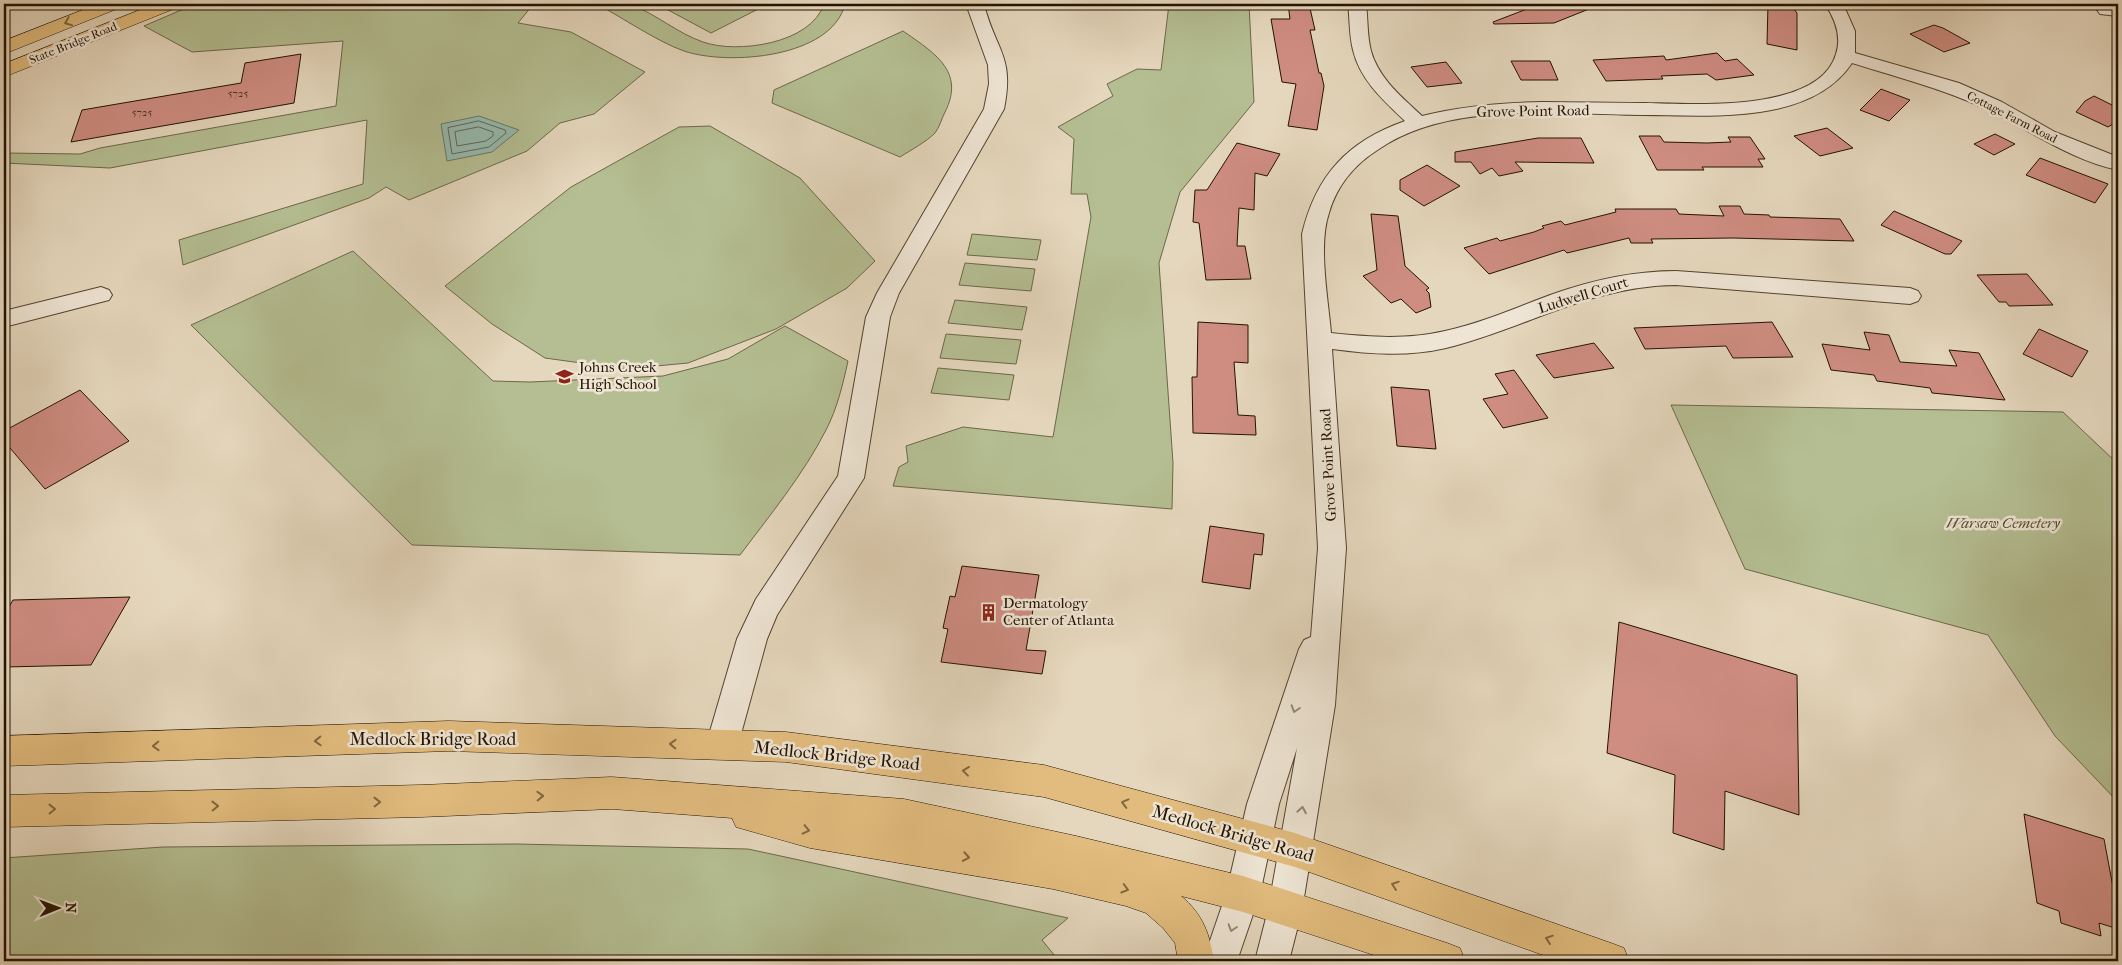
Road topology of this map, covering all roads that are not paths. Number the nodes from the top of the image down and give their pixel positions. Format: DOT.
graph roads {
  1 [pos="113,4"];
  2 [pos="170,4"];
  3 [pos="975,4"];
  4 [pos="1357,4"];
  5 [pos="1834,4"];
  6 [pos="4,48"];
  7 [pos="1846,56"];
  8 [pos="4,71"];
  9 [pos="1418,123"];
  10 [pos="2118,164"];
  11 [pos="101,295"];
  12 [pos="1910,296"];
  13 [pos="4,319"];
  14 [pos="1321,340"];
  15 [pos="1326,612"];
  16 [pos="722,746"];
  17 [pos="4,751"];
  18 [pos="729,801"];
  19 [pos="4,811"];
  20 [pos="1256,840"];
  21 [pos="1295,850"];
  22 [pos="1243,894"];
  23 [pos="1285,910"];
  24 [pos="1196,961"];
  25 [pos="1220,961"];
  26 [pos="1272,961"];
  27 [pos="1447,961"];
  28 [pos="1611,961"];
  1 -- 6 [label="highway, State Bridge Road, one-way"];
  2 -- 8 [label="highway, State Bridge Road"];
  3 -- 16 [label="street"];
  4 -- 9 [label="street"];
  5 -- 7 [label="street"];
  7 -- 9 [label="street, Grove Point Road"];
  7 -- 10 [label="street, Cottage Farm Road"];
  9 -- 14 [label="street, Grove Point Road"];
  11 -- 13 [label="street"];
  12 -- 14 [label="street, Ludwell Court"];
  14 -- 15 [label="street, Grove Point Road"];
  15 -- 20 [label="street, Grove Point Road, one-way"];
  21 -- 15 [label="street, Grove Point Road, one-way"];
  16 -- 17 [label="highway, Medlock Bridge Road, one-way"];
  20 -- 16 [label="highway, Medlock Bridge Road, one-way"];
  19 -- 18 [label="highway, one-way"];
  18 -- 22 [label="highway"];
  18 -- 24 [label="highway, one-way"];
  20 -- 21 [label="highway, Medlock Bridge Road"];
  20 -- 22 [label="street, Grove Point Road"];
  21 -- 23 [label="street, Grove Point Road"];
  28 -- 21 [label="highway, Medlock Bridge Road, one-way"];
  22 -- 23 [label="highway"];
  22 -- 25 [label="street, Grove Point Road, one-way"];
  23 -- 26 [label="street, Grove Point Road"];
  23 -- 27 [label="highway"];
}
